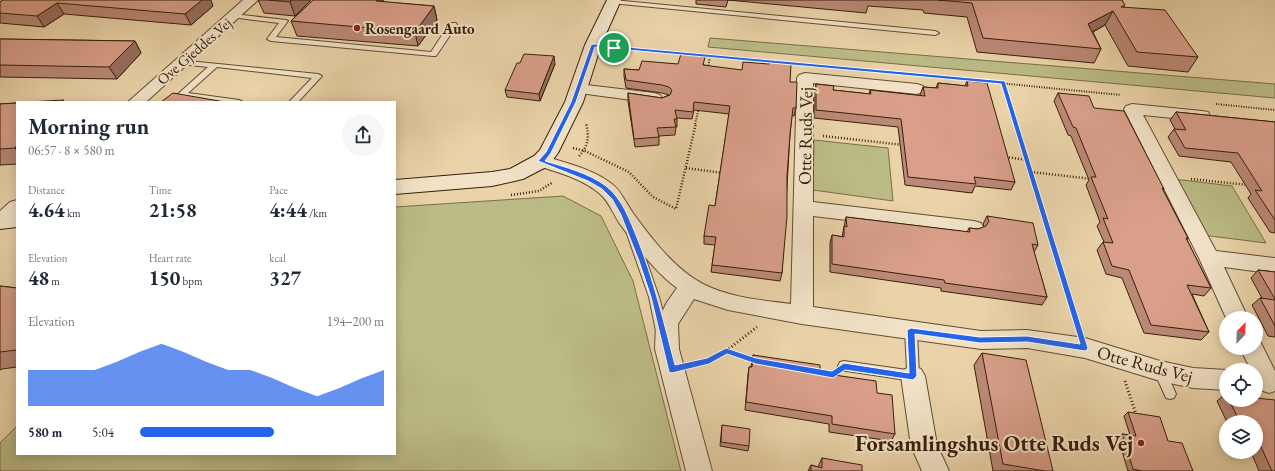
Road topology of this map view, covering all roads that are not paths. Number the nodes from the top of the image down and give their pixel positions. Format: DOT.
graph roads {
  1 [pos="251,0"];
  2 [pos="613,1"];
  3 [pos="233,16"];
  4 [pos="453,25"];
  5 [pos="936,33"];
  6 [pos="182,62"];
  7 [pos="216,65"];
  8 [pos="921,82"];
  9 [pos="578,89"];
  10 [pos="181,95"];
  11 [pos="662,99"];
  12 [pos="137,101"];
  13 [pos="174,101"];
  14 [pos="230,101"];
  15 [pos="294,101"];
  16 [pos="1215,111"];
  17 [pos="541,161"];
  18 [pos="396,187"];
  19 [pos="804,208"];
  20 [pos="625,215"];
  21 [pos="974,228"];
  22 [pos="1209,258"];
  23 [pos="1275,266"];
  24 [pos="690,287"];
  25 [pos="1234,311"];
  26 [pos="802,315"];
  27 [pos="911,330"];
  28 [pos="1255,355"];
  29 [pos="669,359"];
  30 [pos="844,366"];
  31 [pos="1160,370"];
  32 [pos="913,376"];
  33 [pos="1219,380"];
  34 [pos="1267,383"];
  35 [pos="1170,394"];
  36 [pos="698,471"];
  37 [pos="936,471"];
  1 -- 3 [label="street, Ove Gjeddes Vej"];
  2 -- 5 [label="lane"];
  2 -- 9 [label="street"];
  3 -- 4 [label="lane"];
  3 -- 6 [label="street, Ove Gjeddes Vej"];
  6 -- 7 [label="lane"];
  6 -- 12 [label="street, Ove Gjeddes Vej"];
  7 -- 10 [label="lane"];
  7 -- 15 [label="lane"];
  8 -- 19 [label="street, Otte Ruds Vej"];
  9 -- 11 [label="street"];
  9 -- 17 [label="street"];
  10 -- 13 [label="lane"];
  10 -- 14 [label="lane"];
  16 -- 22 [label="street"];
  17 -- 18 [label="street"];
  17 -- 20 [label="street"];
  19 -- 21 [label="street, Otte Ruds Vej"];
  19 -- 26 [label="street, Otte Ruds Vej"];
  20 -- 24 [label="street"];
  20 -- 29 [label="lane"];
  22 -- 23 [label="street"];
  22 -- 25 [label="street"];
  24 -- 26 [label="street, Otte Ruds Vej"];
  24 -- 29 [label="street"];
  26 -- 27 [label="street, Otte Ruds Vej"];
  27 -- 31 [label="street, Otte Ruds Vej"];
  27 -- 32 [label="lane"];
  28 -- 34 [label="street"];
  29 -- 36 [label="street"];
  30 -- 32 [label="lane"];
  31 -- 33 [label="street, Otte Ruds Vej"];
  31 -- 35 [label="lane"];
  32 -- 37 [label="street"];
}
